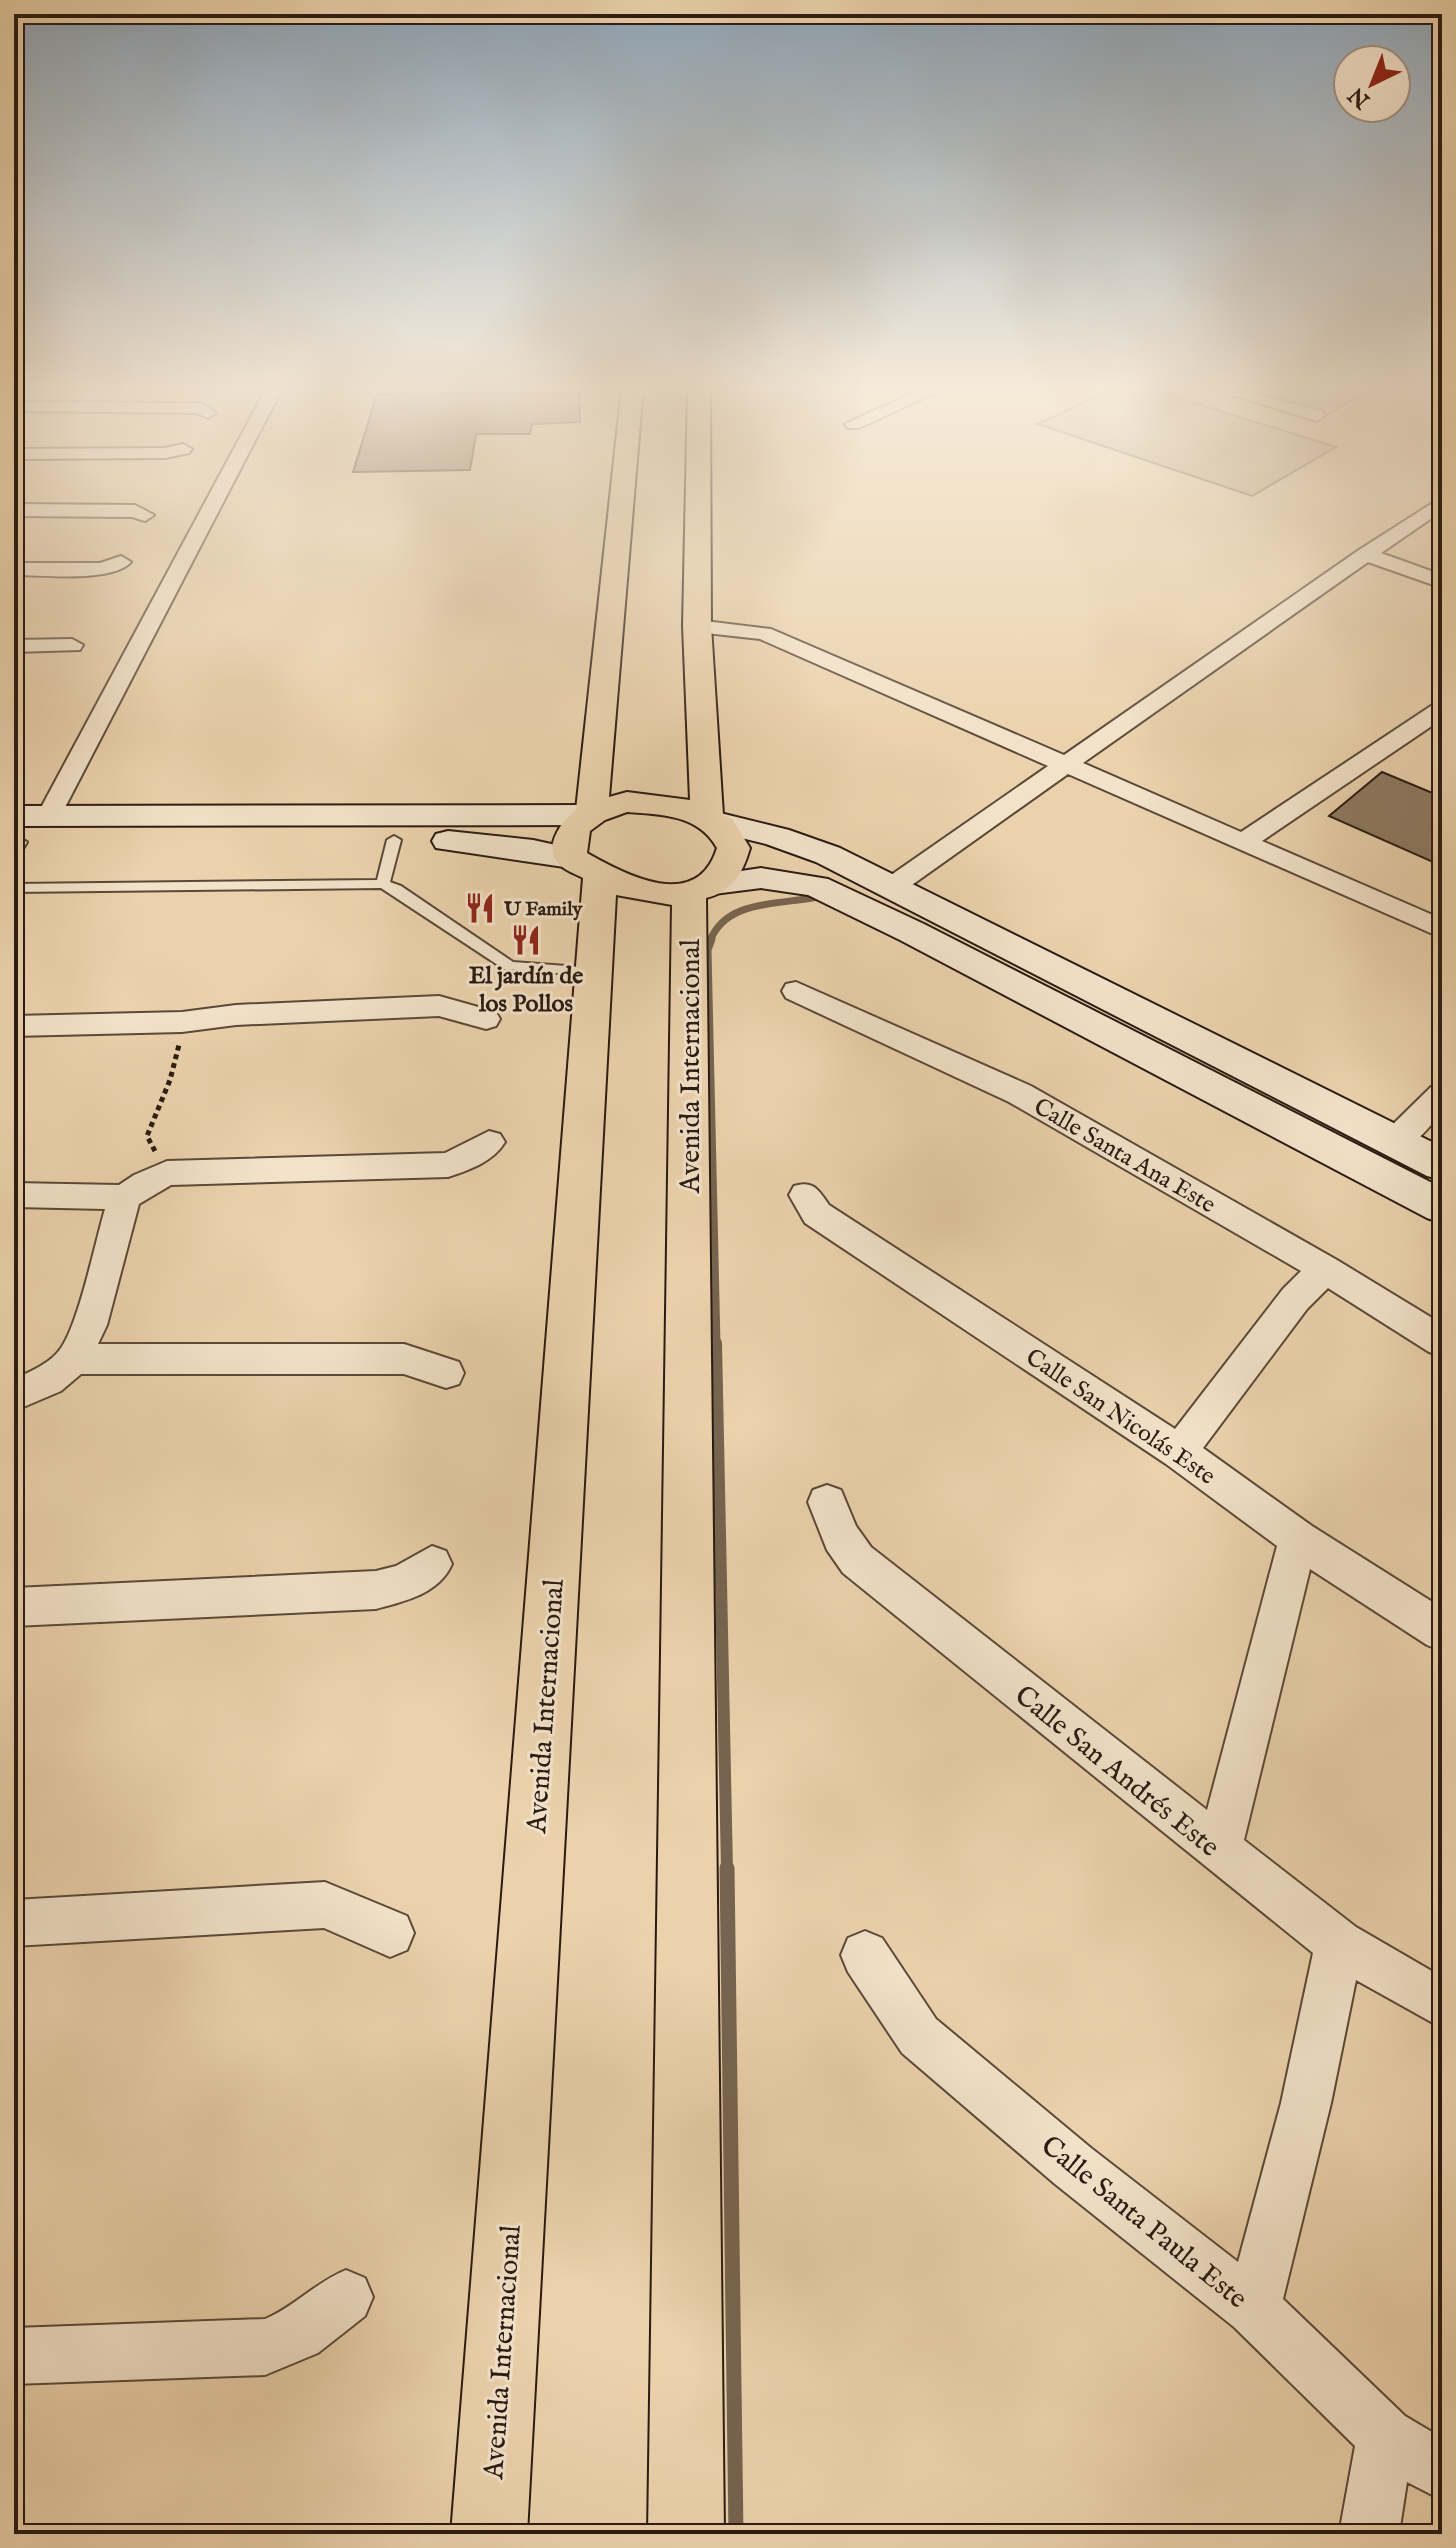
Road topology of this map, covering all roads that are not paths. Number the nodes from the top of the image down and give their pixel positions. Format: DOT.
graph roads {
  1 [pos="212,506"];
  2 [pos="620,506"];
  3 [pos="698,506"];
  4 [pos="1438,506"];
  5 [pos="14,510"];
  6 [pos="145,515"];
  7 [pos="1366,554"];
  8 [pos="121,562"];
  9 [pos="14,569"];
  10 [pos="1442,582"];
  11 [pos="697,626"];
  12 [pos="72,645"];
  13 [pos="14,646"];
  14 [pos="1442,709"];
  15 [pos="1416,727"];
  16 [pos="1442,738"];
  17 [pos="1065,765"];
  18 [pos="588,814"];
  19 [pos="48,817"];
  20 [pos="713,820"];
  21 [pos="318,828"];
  22 [pos="15,838"];
  23 [pos="394,840"];
  24 [pos="1242,843"];
  25 [pos="585,868"];
  26 [pos="383,884"];
  27 [pos="893,886"];
  28 [pos="14,888"];
  29 [pos="702,889"];
  30 [pos="1442,929"];
  31 [pos="593,973"];
  32 [pos="796,991"];
  33 [pos="486,1019"];
  34 [pos="14,1026"];
  35 [pos="1442,1095"];
  36 [pos="1395,1141"];
  37 [pos="489,1142"];
  38 [pos="1442,1165"];
  39 [pos="14,1195"];
  40 [pos="805,1195"];
  41 [pos="125,1197"];
  42 [pos="1442,1207"];
  43 [pos="1325,1269"];
  44 [pos="1442,1342"];
  45 [pos="74,1359"];
  46 [pos="446,1373"];
  47 [pos="14,1396"];
  48 [pos="1179,1452"];
  49 [pos="827,1502"];
  50 [pos="1298,1539"];
  51 [pos="432,1564"];
  52 [pos="14,1607"];
  53 [pos="1442,1631"];
  54 [pos="1219,1851"];
  55 [pos="14,1923"];
  56 [pos="390,1933"];
  57 [pos="1339,1944"];
  58 [pos="865,1955"];
  59 [pos="1442,2004"];
  60 [pos="346,2297"];
  61 [pos="1253,2308"];
  62 [pos="14,2356"];
  63 [pos="1385,2436"];
  64 [pos="1442,2471"];
  65 [pos="489,2534"];
  66 [pos="686,2534"];
  67 [pos="1369,2534"];
  1 -- 19 [label="street"];
  2 -- 18 [label="main road"];
  3 -- 11 [label="main road"];
  4 -- 7 [label="street"];
  5 -- 6 [label="street"];
  7 -- 10 [label="street"];
  7 -- 17 [label="street"];
  8 -- 9 [label="street"];
  11 -- 17 [label="street"];
  11 -- 20 [label="main road"];
  12 -- 13 [label="street"];
  14 -- 15 [label="street"];
  15 -- 16 [label="street"];
  15 -- 24 [label="street"];
  17 -- 24 [label="street"];
  17 -- 27 [label="street"];
  18 -- 20 [label="main road"];
  18 -- 21 [label="main road"];
  18 -- 25 [label="main road, Avenida Internacional"];
  19 -- 21 [label="main road"];
  19 -- 22 [label="main road"];
  20 -- 27 [label="main road"];
  20 -- 29 [label="main road"];
  21 -- 22 [label="main road"];
  21 -- 23 [label="main road"];
  23 -- 25 [label="main road"];
  23 -- 26 [label="lane"];
  24 -- 30 [label="street"];
  25 -- 29 [label="main road"];
  25 -- 31 [label="main road, Avenida Internacional"];
  26 -- 28 [label="lane"];
  26 -- 31 [label="lane"];
  27 -- 36 [label="main road"];
  29 -- 42 [label="main road"];
  29 -- 66 [label="main road, Avenida Internacional"];
  31 -- 65 [label="main road, Avenida Internacional"];
  32 -- 43 [label="street, Calle Santa Ana Este"];
  33 -- 34 [label="street"];
  35 -- 36 [label="street"];
  36 -- 38 [label="main road"];
  37 -- 41 [label="street"];
  39 -- 41 [label="street"];
  40 -- 48 [label="street, Calle San Nicolás Este"];
  41 -- 45 [label="street"];
  43 -- 44 [label="street, Calle Santa Ana Este"];
  43 -- 48 [label="street"];
  45 -- 46 [label="street"];
  45 -- 47 [label="street"];
  48 -- 50 [label="street, Calle San Nicolás Este"];
  49 -- 54 [label="street, Calle San Andrés Este"];
  50 -- 53 [label="street, Calle San Nicolás Este"];
  50 -- 54 [label="street"];
  51 -- 52 [label="street"];
  54 -- 57 [label="street, Calle San Andrés Este"];
  55 -- 56 [label="street"];
  57 -- 59 [label="street, Calle San Andrés Este"];
  57 -- 61 [label="street"];
  58 -- 61 [label="street, Calle Santa Paula Este"];
  60 -- 62 [label="street"];
  61 -- 63 [label="street, Calle Santa Paula Este"];
  63 -- 64 [label="street, Calle Santa Paula Este"];
  63 -- 67 [label="street"];
}
